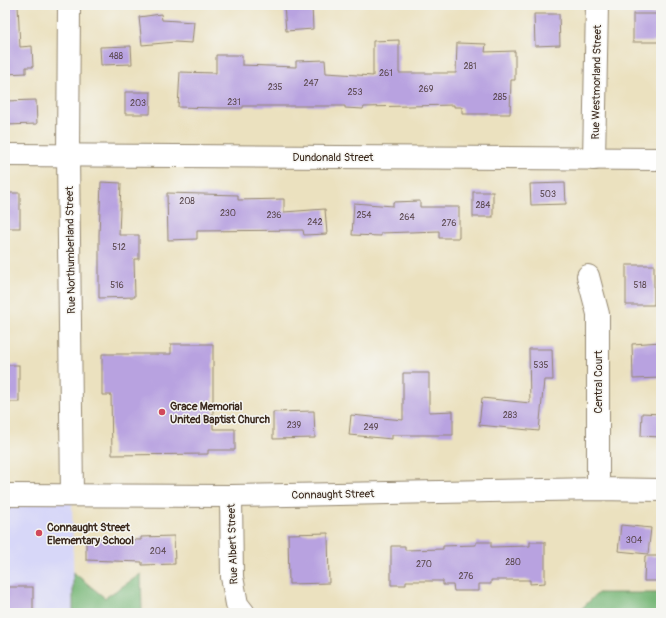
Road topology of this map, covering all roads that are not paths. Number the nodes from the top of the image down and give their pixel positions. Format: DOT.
graph roads {
  1 [pos="69,5"];
  2 [pos="597,5"];
  3 [pos="5,155"];
  4 [pos="68,155"];
  5 [pos="594,159"];
  6 [pos="661,159"];
  7 [pos="588,276"];
  8 [pos="598,489"];
  9 [pos="661,490"];
  10 [pos="5,495"];
  11 [pos="72,495"];
  12 [pos="231,496"];
  13 [pos="244,613"];
  1 -- 4 [label="street, Rue Northumberland Street"];
  2 -- 5 [label="street, Rue Westmorland Street"];
  3 -- 4 [label="street, Dundonald Street"];
  4 -- 5 [label="street, Dundonald Street"];
  4 -- 11 [label="street, Rue Northumberland Street"];
  5 -- 6 [label="street, Dundonald Street"];
  7 -- 8 [label="street, Central Court"];
  8 -- 9 [label="street, Connaught Street"];
  8 -- 12 [label="street, Connaught Street"];
  10 -- 11 [label="street, Connaught Street"];
  11 -- 12 [label="street, Connaught Street"];
  12 -- 13 [label="street, Rue Albert Street"];
}
